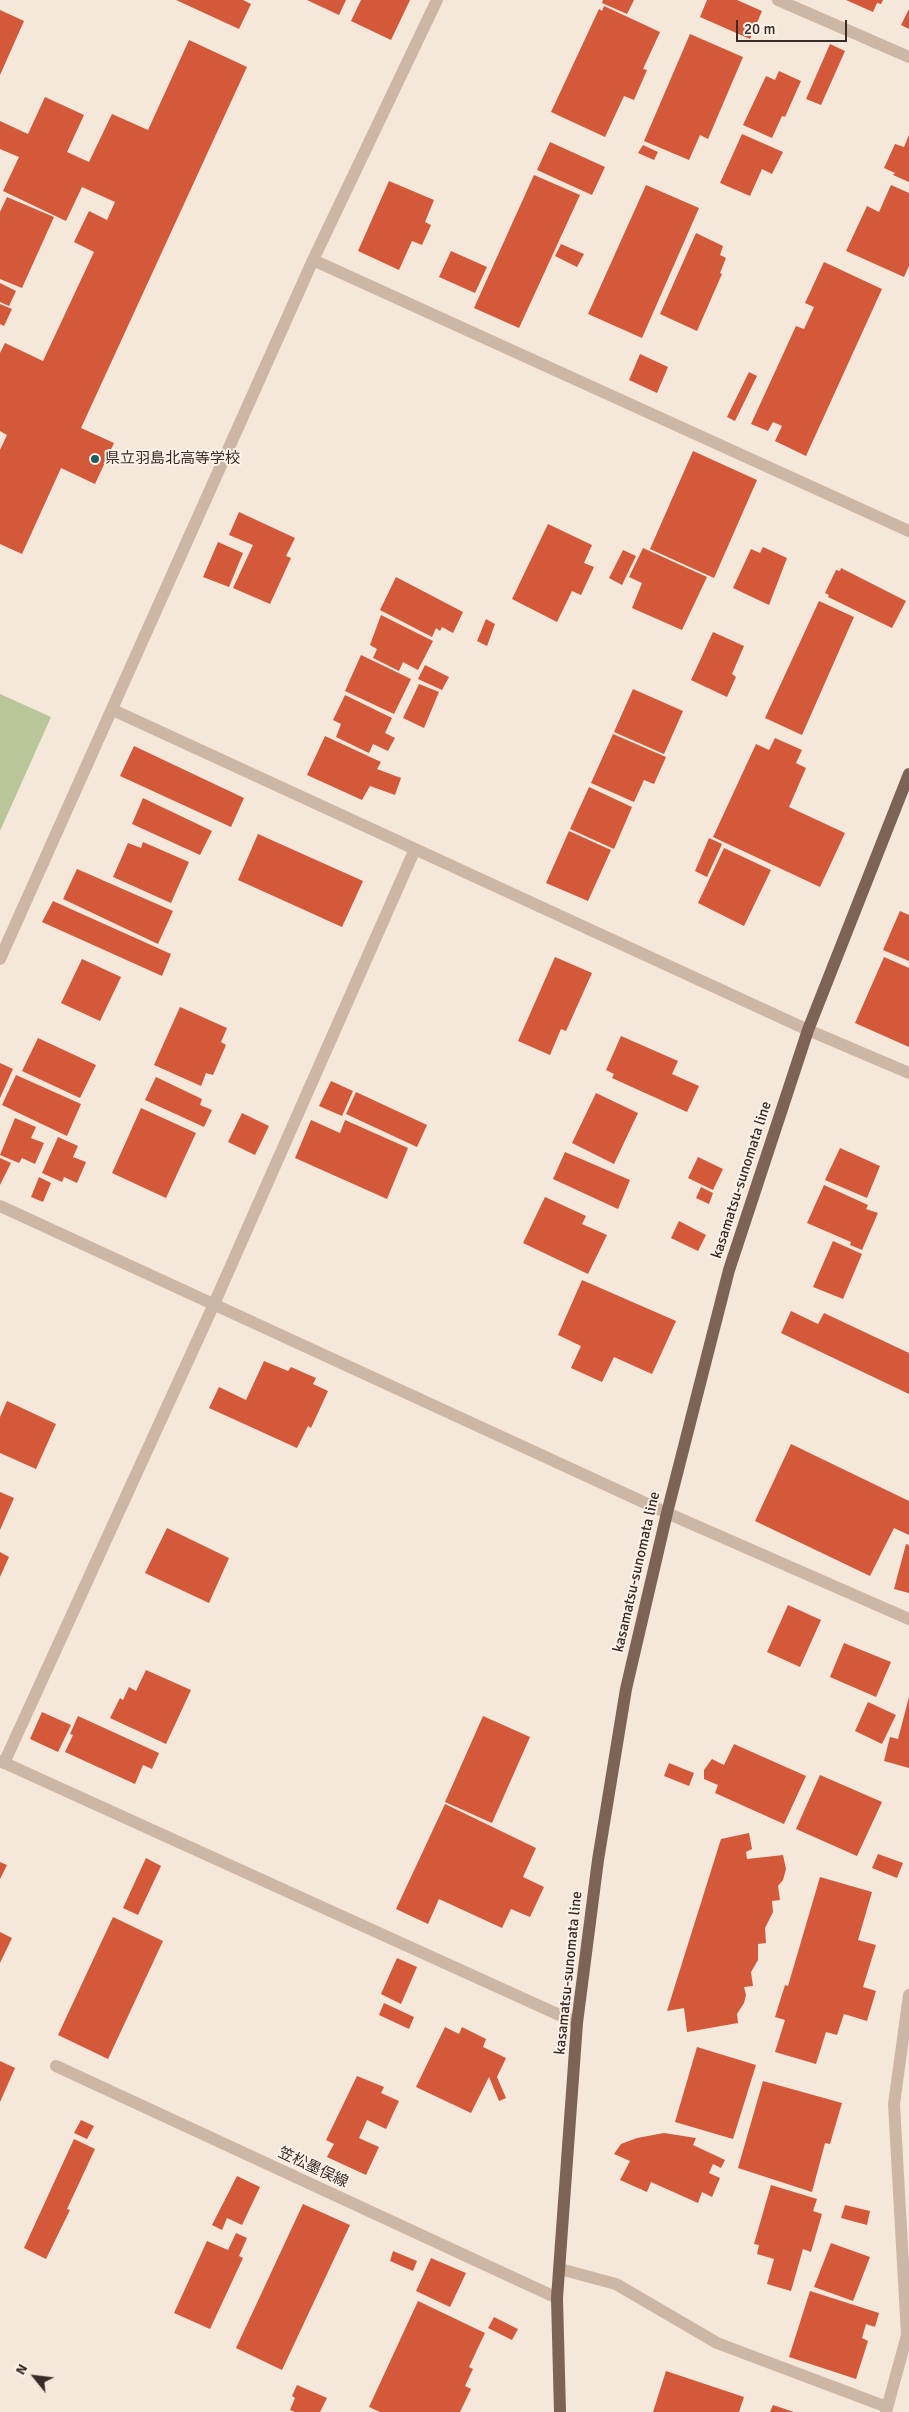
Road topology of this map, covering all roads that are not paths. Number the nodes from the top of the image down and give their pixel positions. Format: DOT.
graph roads {
  1 [pos="437,0"];
  2 [pos="778,0"];
  3 [pos="909,57"];
  4 [pos="312,260"];
  5 [pos="909,531"];
  6 [pos="113,710"];
  7 [pos="909,774"];
  8 [pos="415,849"];
  9 [pos="0,959"];
  10 [pos="808,1030"];
  11 [pos="909,1073"];
  12 [pos="0,1206"];
  13 [pos="214,1304"];
  14 [pos="667,1513"];
  15 [pos="909,1619"];
  16 [pos="2,1762"];
  17 [pos="909,1995"];
  18 [pos="577,2023"];
  19 [pos="56,2066"];
  20 [pos="560,2269"];
  21 [pos="558,2298"];
  22 [pos="886,2410"];
  23 [pos="560,2412"];
  1 -- 4 [label="street"];
  2 -- 3 [label="street"];
  4 -- 5 [label="street"];
  4 -- 6 [label="street"];
  6 -- 8 [label="street"];
  6 -- 9 [label="street"];
  7 -- 10 [label="main road, kasamatsu-sunomata line"];
  8 -- 10 [label="street"];
  8 -- 13 [label="street"];
  10 -- 11 [label="street"];
  10 -- 14 [label="main road, kasamatsu-sunomata line"];
  12 -- 13 [label="street"];
  13 -- 14 [label="street"];
  13 -- 16 [label="street"];
  14 -- 15 [label="street"];
  14 -- 18 [label="main road, kasamatsu-sunomata line"];
  16 -- 18 [label="street"];
  17 -- 22 [label="street"];
  18 -- 20 [label="main road, kasamatsu-sunomata line"];
  19 -- 21 [label="street, 笠松墨俣線"];
  20 -- 21 [label="main road, kasamatsu-sunomata line"];
  20 -- 22 [label="street"];
  21 -- 23 [label="main road, kasamatsu-sunomata line"];
}
